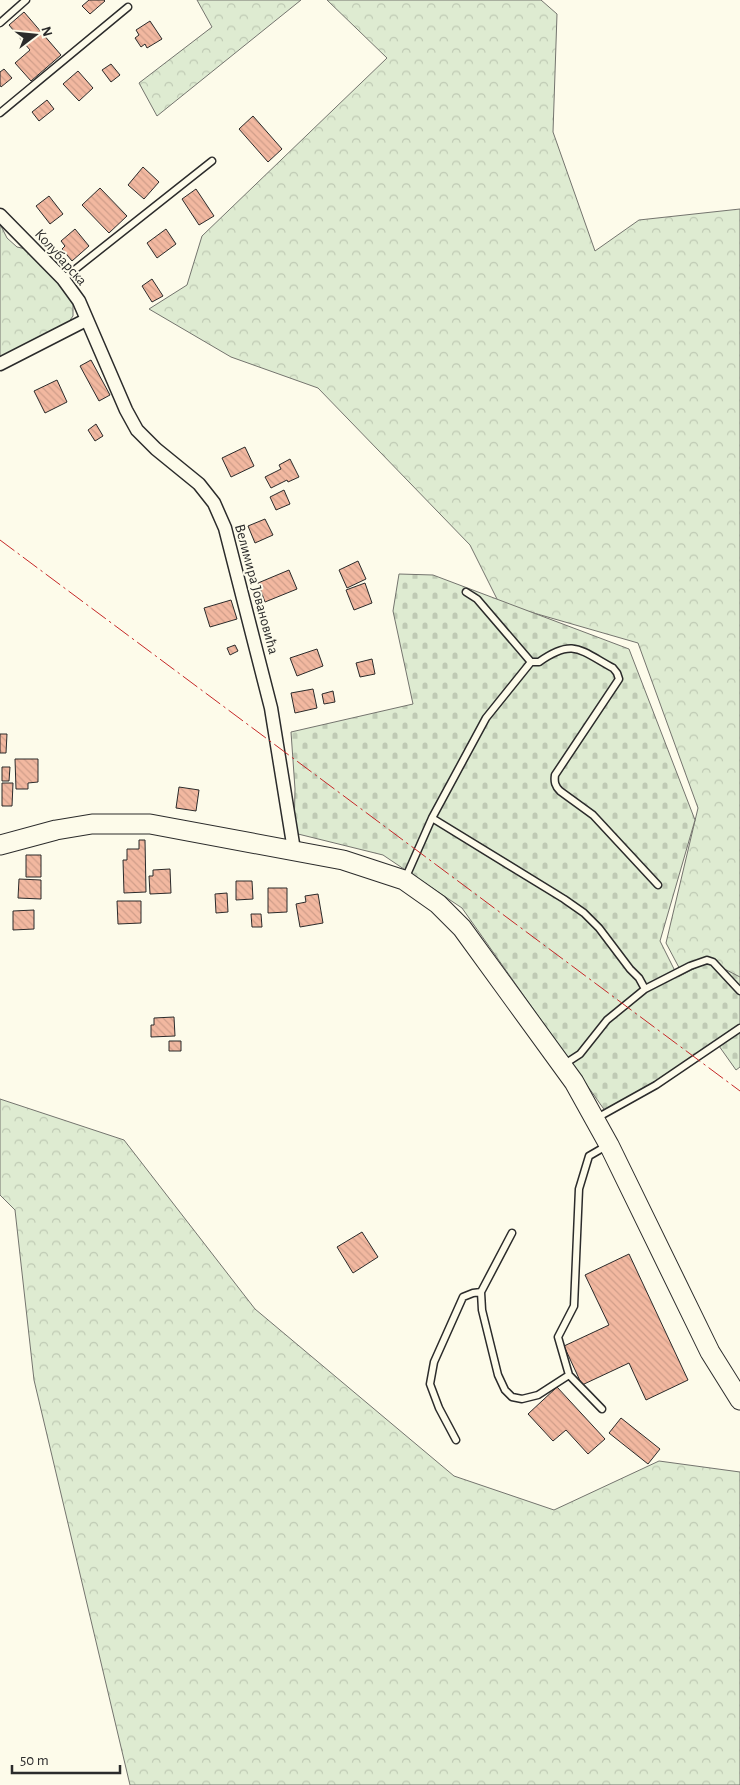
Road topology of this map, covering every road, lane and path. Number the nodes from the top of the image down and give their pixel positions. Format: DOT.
graph roads {
  1 [pos="26,0"];
  2 [pos="128,8"];
  3 [pos="0,22"];
  4 [pos="0,113"];
  5 [pos="212,161"];
  6 [pos="0,215"];
  7 [pos="63,279"];
  8 [pos="86,320"];
  9 [pos="0,364"];
  10 [pos="466,592"];
  11 [pos="531,662"];
  12 [pos="432,818"];
  13 [pos="0,845"];
  14 [pos="294,850"];
  15 [pos="404,880"];
  16 [pos="658,885"];
  17 [pos="645,989"];
  18 [pos="740,991"];
  19 [pos="740,1028"];
  20 [pos="561,1066"];
  21 [pos="594,1119"];
  22 [pos="609,1145"];
  23 [pos="512,1234"];
  24 [pos="481,1292"];
  25 [pos="569,1375"];
  26 [pos="740,1400"];
  27 [pos="602,1409"];
  28 [pos="456,1440"];
  1 -- 3 [label="lane"];
  2 -- 4 [label="lane"];
  5 -- 7 [label="lane"];
  6 -- 7 [label="street, Колубарска"];
  7 -- 8 [label="street, Колубарска"];
  8 -- 9 [label="street"];
  8 -- 14 [label="street, Велимира Јовановића"];
  10 -- 11 [label="lane"];
  11 -- 12 [label="lane"];
  11 -- 16 [label="lane"];
  12 -- 15 [label="lane"];
  12 -- 17 [label="lane"];
  13 -- 14 [label="main road"];
  14 -- 15 [label="main road"];
  15 -- 20 [label="main road"];
  17 -- 18 [label="lane"];
  17 -- 20 [label="lane"];
  19 -- 21 [label="lane"];
  20 -- 21 [label="main road"];
  21 -- 22 [label="main road"];
  22 -- 25 [label="lane"];
  22 -- 26 [label="main road"];
  23 -- 24 [label="lane"];
  24 -- 25 [label="lane"];
  24 -- 28 [label="lane"];
  25 -- 27 [label="lane"];
}
